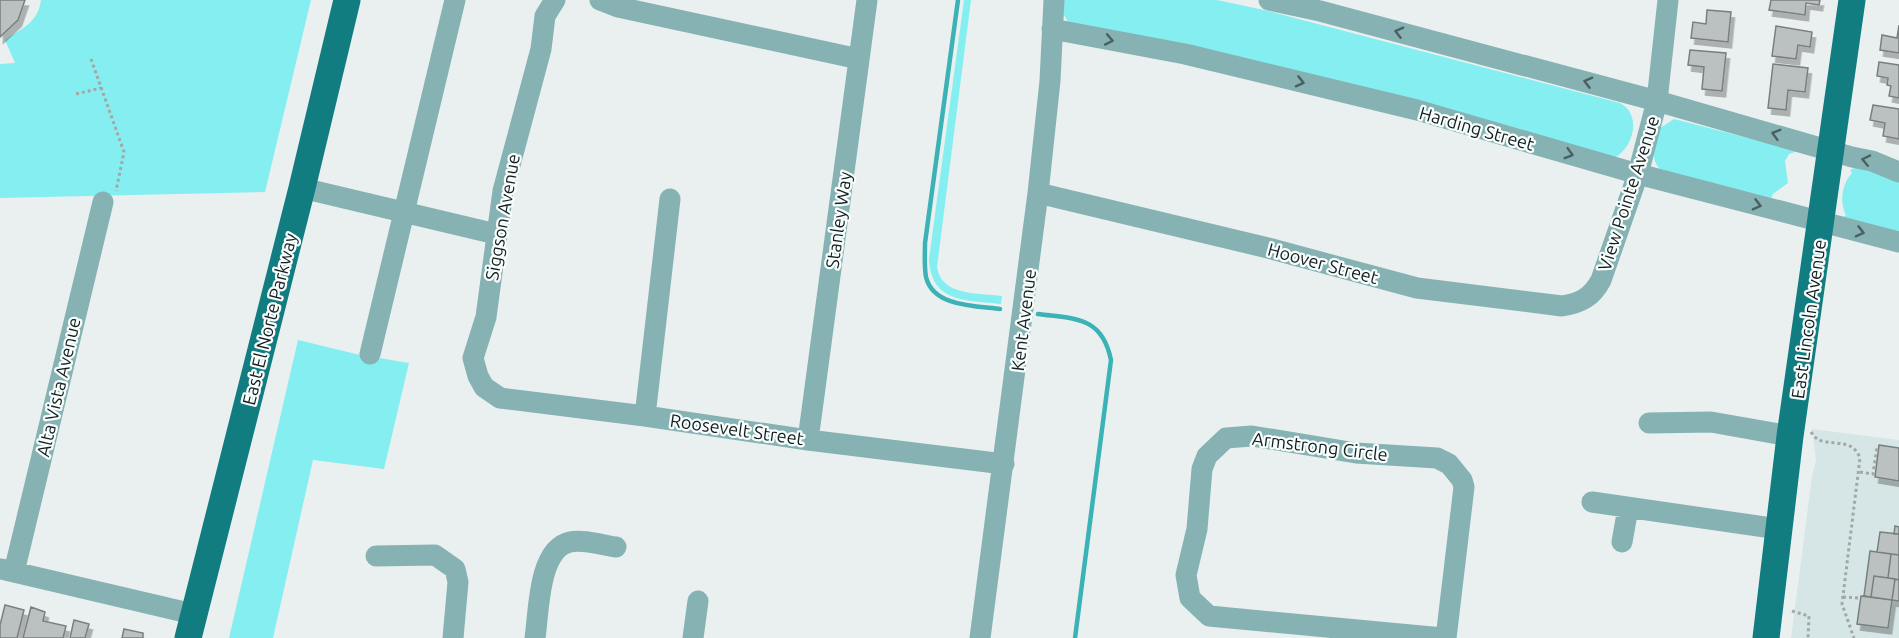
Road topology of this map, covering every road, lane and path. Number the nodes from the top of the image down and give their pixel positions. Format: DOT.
graph roads {
  1 [pos="347,0"];
  2 [pos="455,0"];
  3 [pos="555,0"];
  4 [pos="600,0"];
  5 [pos="867,0"];
  6 [pos="1054,0"];
  7 [pos="1269,0"];
  8 [pos="1668,0"];
  9 [pos="1852,0"];
  10 [pos="1052,29"];
  11 [pos="91,59"];
  12 [pos="859,59"];
  13 [pos="101,88"];
  14 [pos="76,94"];
  15 [pos="1657,101"];
  16 [pos="1832,151"];
  17 [pos="1899,172"];
  18 [pos="1638,174"];
  19 [pos="302,188"];
  20 [pos="1038,193"];
  21 [pos="109,199"];
  22 [pos="670,199"];
  23 [pos="405,212"];
  24 [pos="1822,222"];
  25 [pos="496,234"];
  26 [pos="1899,242"];
  27 [pos="1601,280"];
  28 [pos="370,354"];
  29 [pos="478,376"];
  30 [pos="645,416"];
  31 [pos="1649,423"];
  32 [pos="1800,434"];
  33 [pos="808,440"];
  34 [pos="1877,447"];
  35 [pos="1004,464"];
  36 [pos="1860,472"];
  37 [pos="1592,502"];
  38 [pos="1628,508"];
  39 [pos="1779,530"];
  40 [pos="1622,542"];
  41 [pos="616,547"];
  42 [pos="376,556"];
  43 [pos="7,571"];
  44 [pos="1843,597"];
  45 [pos="1859,598"];
  46 [pos="698,601"];
  47 [pos="1780,610"];
  48 [pos="191,626"];
  49 [pos="453,638"];
  50 [pos="535,638"];
  51 [pos="693,638"];
  52 [pos="980,638"];
  53 [pos="1444,638"];
  54 [pos="1766,638"];
  55 [pos="1771,638"];
  56 [pos="1808,638"];
  57 [pos="1854,638"];
  1 -- 19 [label="main road, East El Norte Parkway"];
  2 -- 23 [label="street"];
  3 -- 25 [label="street, Siggson Avenue"];
  4 -- 12 [label="street"];
  5 -- 12 [label="street, Stanley Way"];
  6 -- 10 [label="street, Kent Avenue"];
  15 -- 7 [label="street, one-way"];
  8 -- 15 [label="street, View Pointe Avenue"];
  9 -- 16 [label="main road, East Lincoln Avenue"];
  10 -- 18 [label="street, Harding Street, one-way"];
  10 -- 20 [label="street, Kent Avenue"];
  11 -- 13 [label="path"];
  12 -- 33 [label="street, Stanley Way"];
  13 -- 14 [label="path"];
  13 -- 21 [label="path"];
  16 -- 15 [label="street, one-way"];
  15 -- 18 [label="street, View Pointe Avenue"];
  17 -- 16 [label="street, one-way"];
  16 -- 24 [label="main road, East Lincoln Avenue"];
  18 -- 24 [label="street, Harding Street, one-way"];
  18 -- 27 [label="street, View Pointe Avenue"];
  19 -- 23 [label="street"];
  19 -- 48 [label="main road, East El Norte Parkway"];
  20 -- 27 [label="street, Hoover Street"];
  20 -- 35 [label="street, Kent Avenue"];
  21 -- 43 [label="street, Alta Vista Avenue"];
  22 -- 30 [label="street"];
  23 -- 25 [label="street"];
  23 -- 28 [label="street"];
  24 -- 26 [label="street, Harding Street, one-way"];
  24 -- 32 [label="main road, East Lincoln Avenue"];
  25 -- 29 [label="street, Siggson Avenue"];
  29 -- 30 [label="street, Roosevelt Street"];
  30 -- 33 [label="street, Roosevelt Street"];
  31 -- 32 [label="street"];
  32 -- 36 [label="path"];
  32 -- 39 [label="main road, East Lincoln Avenue"];
  33 -- 35 [label="street, Roosevelt Street"];
  34 -- 36 [label="path"];
  35 -- 52 [label="street, Kent Avenue"];
  36 -- 44 [label="path"];
  37 -- 38 [label="street"];
  38 -- 39 [label="street"];
  38 -- 40 [label="street"];
  39 -- 47 [label="main road, East Lincoln Avenue"];
  41 -- 50 [label="street"];
  42 -- 49 [label="street"];
  43 -- 48 [label="street"];
  44 -- 45 [label="path"];
  44 -- 57 [label="path"];
  46 -- 51 [label="street"];
  47 -- 54 [label="main road, East Lincoln Avenue"];
  47 -- 55 [label="main road"];
  47 -- 56 [label="path"];
  53 -- 53 [label="street, Armstrong Circle"];
}
